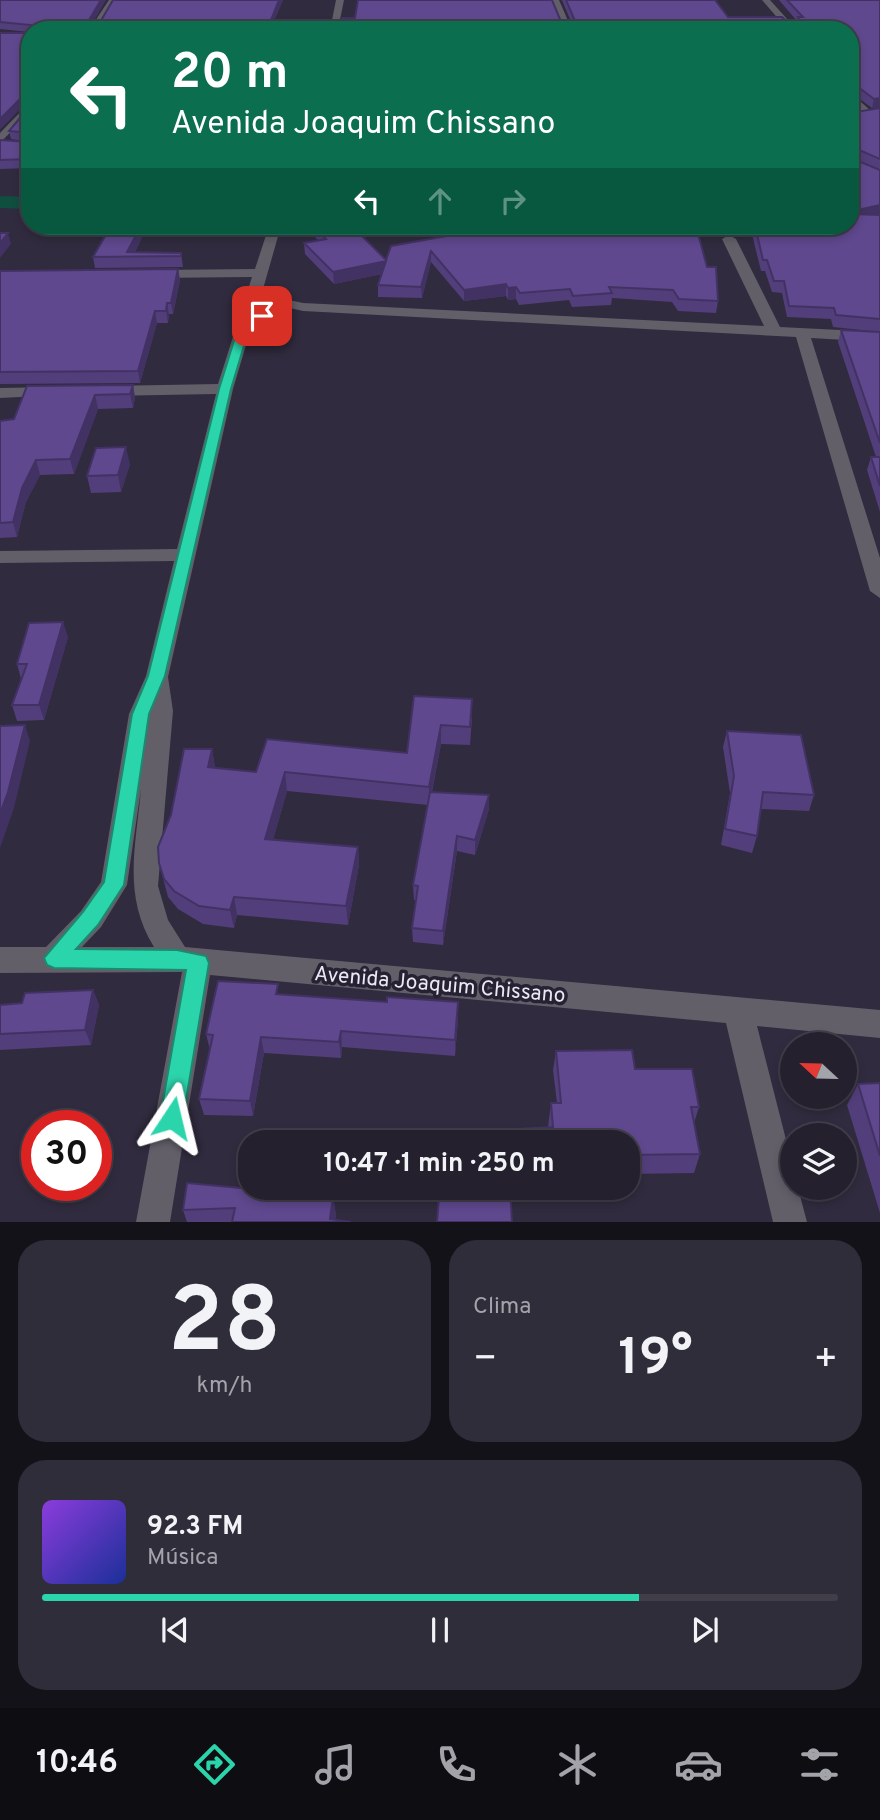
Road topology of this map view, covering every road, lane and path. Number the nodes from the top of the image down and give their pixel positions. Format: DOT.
graph roads {
  1 [pos="113,0"];
  2 [pos="340,0"];
  3 [pos="555,0"];
  4 [pos="766,0"];
  5 [pos="99,21"];
  6 [pos="336,21"];
  7 [pos="564,21"];
  8 [pos="785,21"];
  9 [pos="859,104"];
  10 [pos="880,112"];
  11 [pos="868,114"];
  12 [pos="859,116"];
  13 [pos="21,118"];
  14 [pos="3,143"];
  15 [pos="272,235"];
  16 [pos="729,239"];
  17 [pos="136,274"];
  18 [pos="257,281"];
  19 [pos="303,307"];
  20 [pos="244,328"];
  21 [pos="775,332"];
  22 [pos="802,333"];
  23 [pos="880,337"];
  24 [pos="225,389"];
  25 [pos="93,391"];
  26 [pos="66,392"];
  27 [pos="0,393"];
  28 [pos="186,555"];
  29 [pos="0,557"];
  30 [pos="878,578"];
  31 [pos="157,676"];
  32 [pos="54,958"];
  33 [pos="0,960"];
  34 [pos="188,961"];
  35 [pos="738,1010"];
  36 [pos="880,1024"];
  37 [pos="153,1222"];
  38 [pos="790,1222"];
  1 -- 5 [label="street"];
  2 -- 6 [label="street"];
  3 -- 7 [label="street"];
  4 -- 8 [label="street"];
  9 -- 11 [label="street"];
  10 -- 11 [label="street"];
  11 -- 12 [label="street"];
  13 -- 14 [label="street"];
  15 -- 18 [label="street"];
  16 -- 21 [label="street"];
  17 -- 18 [label="street"];
  18 -- 19 [label="street"];
  18 -- 20 [label="street"];
  19 -- 20 [label="street"];
  19 -- 21 [label="street"];
  20 -- 24 [label="street"];
  21 -- 22 [label="street"];
  22 -- 23 [label="street"];
  22 -- 30 [label="street"];
  24 -- 25 [label="street"];
  24 -- 28 [label="street"];
  26 -- 27 [label="street"];
  28 -- 29 [label="street"];
  28 -- 31 [label="street"];
  31 -- 32 [label="street"];
  31 -- 34 [label="street"];
  32 -- 33 [label="street, Avenida Joaquim Chissano"];
  32 -- 34 [label="street, Avenida Joaquim Chissano"];
  34 -- 35 [label="street, Avenida Joaquim Chissano"];
  34 -- 37 [label="street"];
  35 -- 36 [label="street, Avenida Joaquim Chissano"];
  35 -- 38 [label="street"];
}
